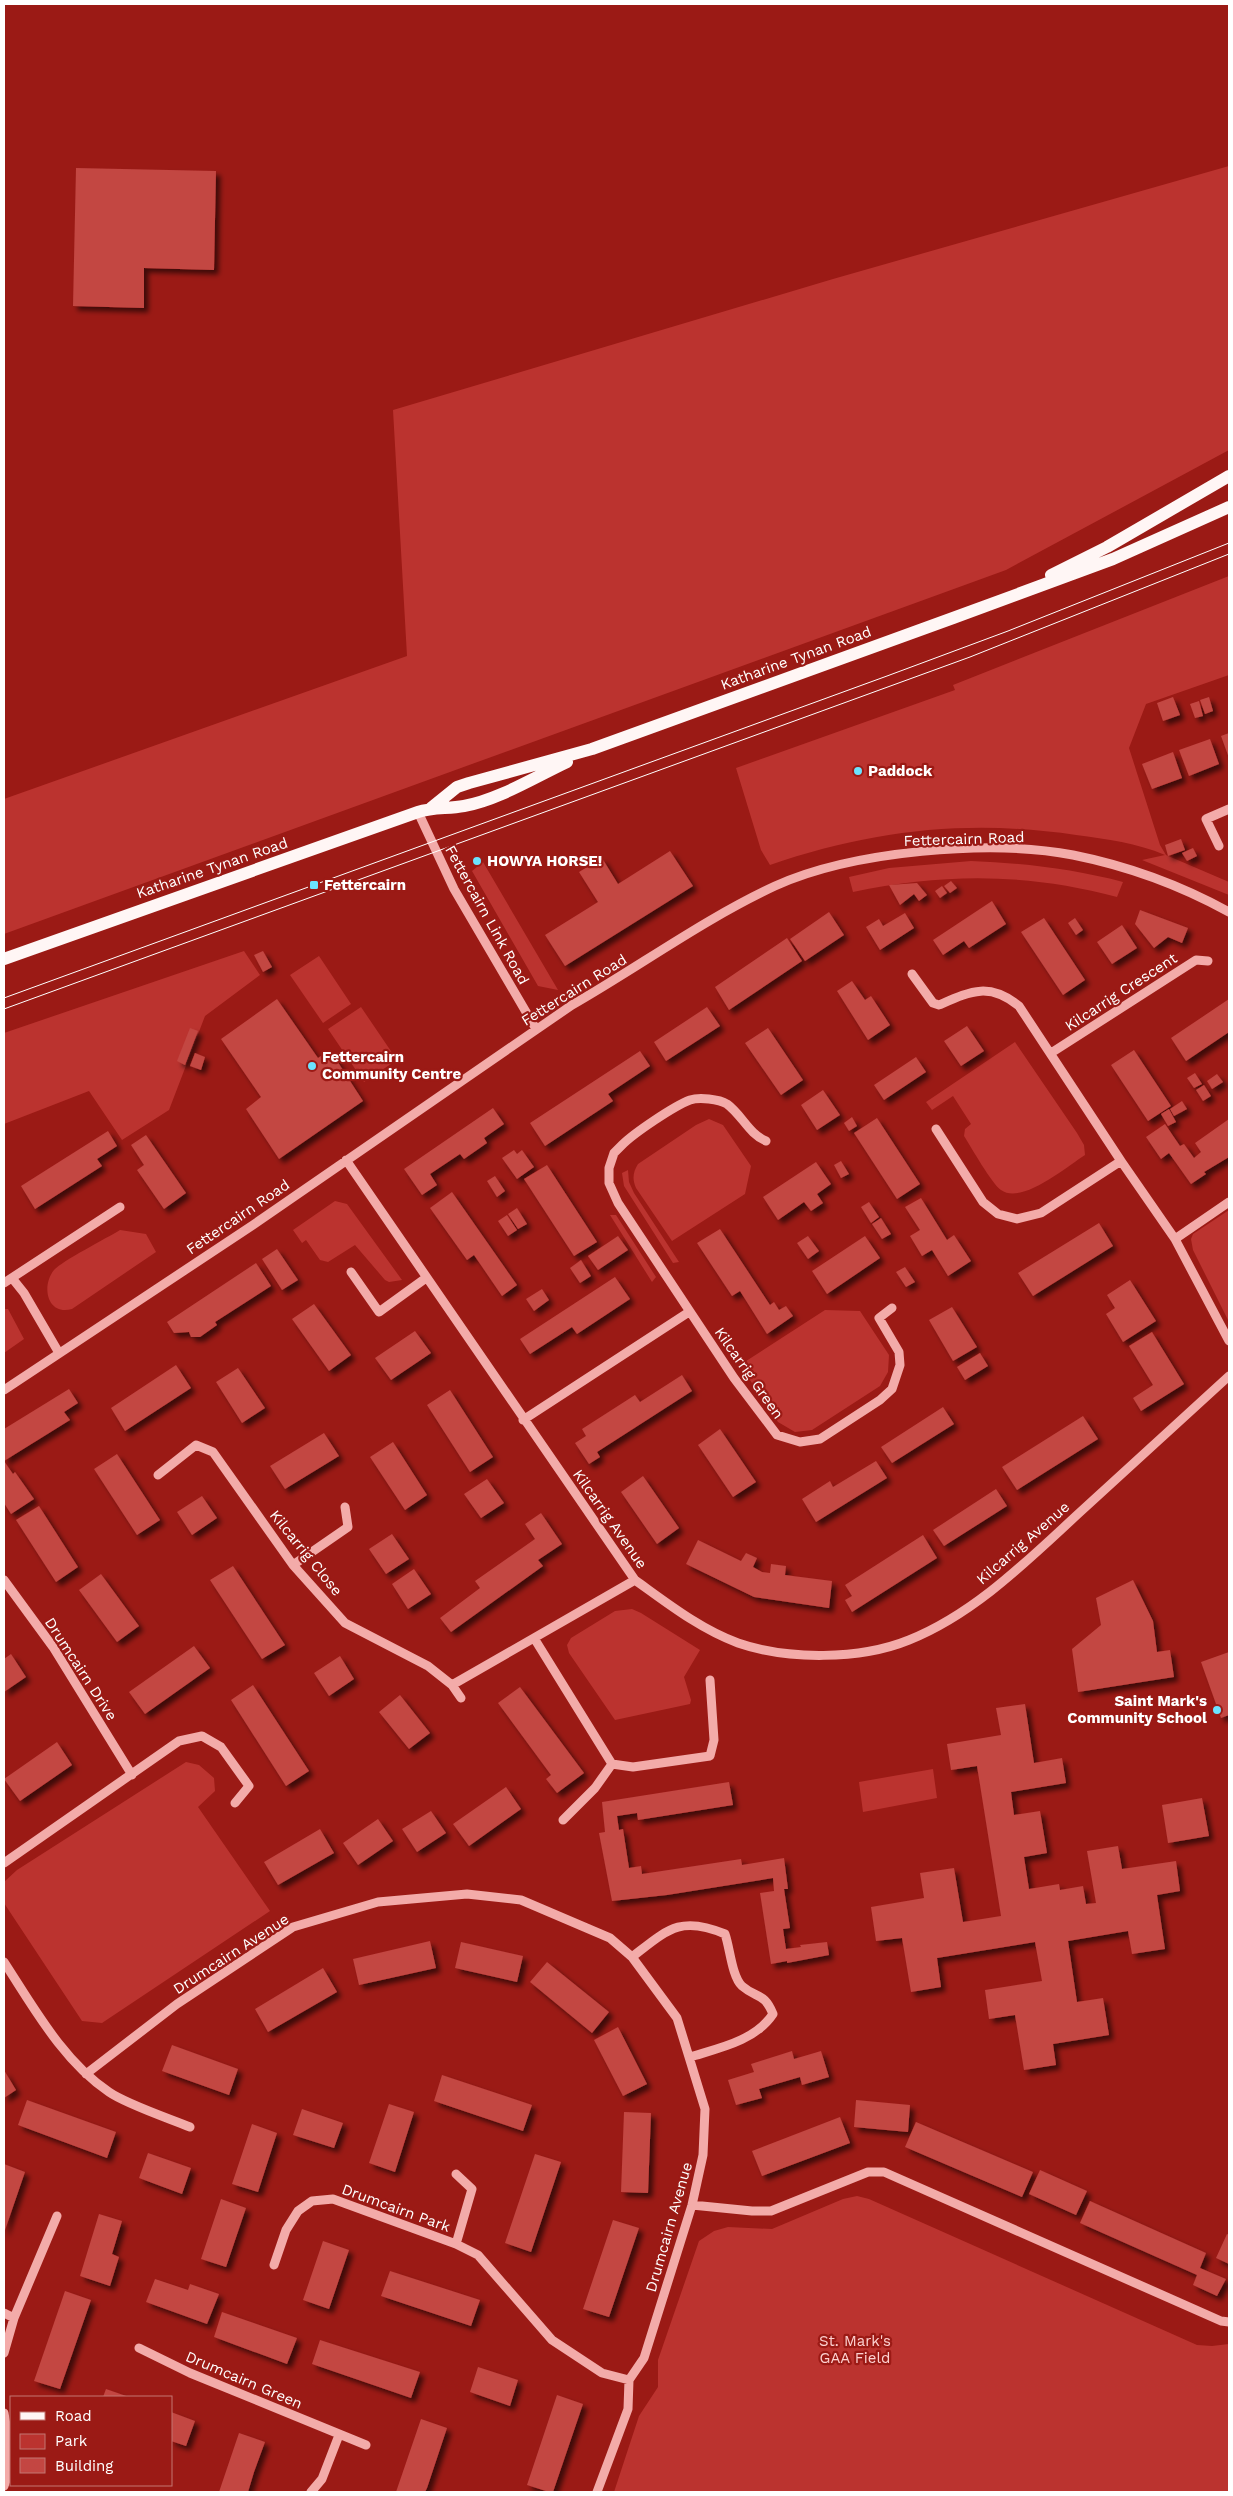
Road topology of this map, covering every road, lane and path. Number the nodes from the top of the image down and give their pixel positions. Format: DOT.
graph roads {
  1 [pos="1229,476"];
  2 [pos="1229,507"];
  3 [pos="1011,596"];
  4 [pos="592,750"];
  5 [pos="431,808"];
  6 [pos="1229,809"];
  7 [pos="418,812"];
  8 [pos="1219,846"];
  9 [pos="1229,912"];
  10 [pos="4,959"];
  11 [pos="1208,961"];
  12 [pos="912,974"];
  13 [pos="536,1029"];
  14 [pos="1051,1053"];
  15 [pos="936,1129"];
  16 [pos="766,1141"];
  17 [pos="346,1160"];
  18 [pos="1121,1161"];
  19 [pos="1229,1202"];
  20 [pos="120,1207"];
  21 [pos="1175,1239"];
  22 [pos="351,1272"];
  23 [pos="426,1278"];
  24 [pos="8,1281"];
  25 [pos="892,1308"];
  26 [pos="689,1312"];
  27 [pos="1229,1341"];
  28 [pos="59,1353"];
  29 [pos="1229,1376"];
  30 [pos="4,1390"];
  31 [pos="523,1420"];
  32 [pos="158,1475"];
  33 [pos="345,1507"];
  34 [pos="293,1565"];
  35 [pos="4,1580"];
  36 [pos="635,1580"];
  37 [pos="534,1638"];
  38 [pos="710,1680"];
  39 [pos="452,1686"];
  40 [pos="461,1698"];
  41 [pos="612,1764"];
  42 [pos="132,1775"];
  43 [pos="234,1803"];
  44 [pos="563,1820"];
  45 [pos="4,1863"];
  46 [pos="632,1957"];
  47 [pos="4,1962"];
  48 [pos="690,2057"];
  49 [pos="86,2074"];
  50 [pos="190,2127"];
  51 [pos="456,2174"];
  52 [pos="692,2205"];
  53 [pos="57,2216"];
  54 [pos="456,2244"];
  55 [pos="274,2265"];
  56 [pos="4,2313"];
  57 [pos="14,2318"];
  58 [pos="1229,2322"];
  59 [pos="139,2348"];
  60 [pos="4,2353"];
  61 [pos="628,2380"];
  62 [pos="4,2413"];
  63 [pos="339,2435"];
  64 [pos="366,2445"];
  65 [pos="4,2486"];
  66 [pos="311,2492"];
  67 [pos="597,2492"];
  1 -- 3 [label="main road, Katharine Tynan Road"];
  2 -- 3 [label="main road, Katharine Tynan Road"];
  3 -- 4 [label="main road, Katharine Tynan Road"];
  4 -- 5 [label="main road, Katharine Tynan Road"];
  4 -- 5 [label="main road, Katharine Tynan Road"];
  5 -- 7 [label="main road, Katharine Tynan Road"];
  6 -- 8 [label="street"];
  7 -- 10 [label="main road, Katharine Tynan Road"];
  7 -- 13 [label="street, Fettercairn Link Road"];
  9 -- 13 [label="street, Fettercairn Road"];
  11 -- 14 [label="street, Kilcarrig Crescent"];
  12 -- 14 [label="street"];
  13 -- 17 [label="street, Fettercairn Road"];
  14 -- 18 [label="street"];
  15 -- 18 [label="street"];
  16 -- 26 [label="street, Kilcarrig Green"];
  17 -- 23 [label="street, Kilcarrig Avenue"];
  17 -- 28 [label="street, Fettercairn Road"];
  18 -- 21 [label="street"];
  19 -- 21 [label="street"];
  20 -- 24 [label="street"];
  21 -- 27 [label="street"];
  22 -- 23 [label="street"];
  23 -- 31 [label="street, Kilcarrig Avenue"];
  24 -- 28 [label="street"];
  25 -- 26 [label="street, Kilcarrig Green"];
  26 -- 31 [label="street"];
  28 -- 30 [label="street, Fettercairn Road"];
  29 -- 36 [label="street, Kilcarrig Avenue"];
  31 -- 36 [label="street, Kilcarrig Avenue"];
  32 -- 34 [label="street, Kilcarrig Close"];
  33 -- 34 [label="street"];
  34 -- 39 [label="street, Kilcarrig Close"];
  35 -- 42 [label="street, Drumcairn Drive"];
  36 -- 37 [label="street"];
  37 -- 39 [label="street"];
  37 -- 41 [label="street"];
  38 -- 41 [label="street"];
  39 -- 40 [label="street, Kilcarrig Close"];
  41 -- 44 [label="street"];
  42 -- 43 [label="street"];
  42 -- 45 [label="street"];
  46 -- 48 [label="street, Drumcairn Avenue"];
  46 -- 48 [label="street"];
  46 -- 49 [label="street, Drumcairn Avenue"];
  47 -- 49 [label="street"];
  48 -- 52 [label="street, Drumcairn Avenue"];
  49 -- 50 [label="street"];
  51 -- 54 [label="street, Drumcairn Park"];
  52 -- 58 [label="street"];
  52 -- 61 [label="street, Drumcairn Avenue"];
  53 -- 57 [label="street"];
  54 -- 55 [label="street, Drumcairn Park"];
  54 -- 61 [label="street, Drumcairn Park"];
  56 -- 57 [label="street"];
  57 -- 60 [label="street"];
  59 -- 63 [label="street, Drumcairn Green"];
  61 -- 67 [label="street"];
  62 -- 65 [label="street"];
  63 -- 64 [label="street, Drumcairn Green"];
  63 -- 66 [label="street"];
}
